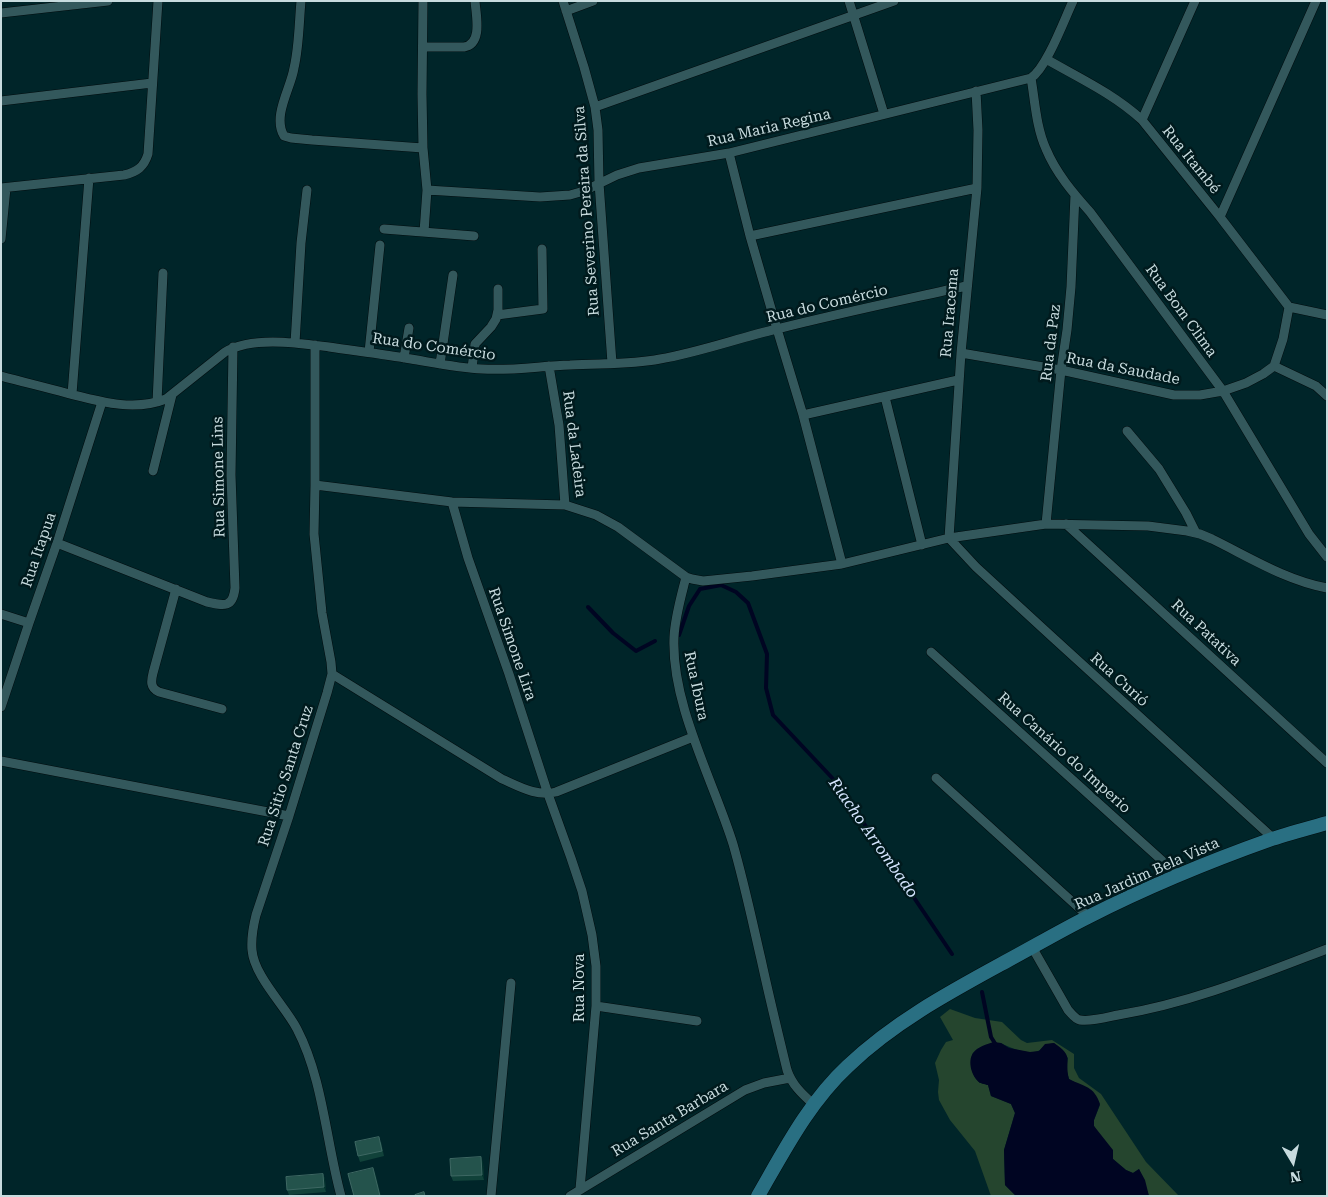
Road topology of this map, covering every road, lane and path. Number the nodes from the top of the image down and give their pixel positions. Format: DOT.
graph roads {
  1 [pos="108,1"];
  2 [pos="158,1"];
  3 [pos="301,1"];
  4 [pos="423,1"];
  5 [pos="475,1"];
  6 [pos="563,1"];
  7 [pos="593,1"];
  8 [pos="850,1"];
  9 [pos="894,1"];
  10 [pos="1073,1"];
  11 [pos="1195,1"];
  12 [pos="1316,1"];
  13 [pos="566,11"];
  14 [pos="1,13"];
  15 [pos="854,15"];
  16 [pos="423,47"];
  17 [pos="1046,59"];
  18 [pos="1030,78"];
  19 [pos="152,83"];
  20 [pos="976,91"];
  21 [pos="1,100"];
  22 [pos="595,107"];
  23 [pos="884,114"];
  24 [pos="1142,120"];
  25 [pos="423,148"];
  26 [pos="729,153"];
  27 [pos="89,178"];
  28 [pos="599,183"];
  29 [pos="3,188"];
  30 [pos="977,188"];
  31 [pos="307,190"];
  32 [pos="427,190"];
  33 [pos="1075,195"];
  34 [pos="1220,217"];
  35 [pos="384,229"];
  36 [pos="424,232"];
  37 [pos="474,236"];
  38 [pos="750,236"];
  39 [pos="1,239"];
  40 [pos="380,245"];
  41 [pos="542,249"];
  42 [pos="163,273"];
  43 [pos="453,275"];
  44 [pos="966,286"];
  45 [pos="498,289"];
  46 [pos="1289,307"];
  47 [pos="497,315"];
  48 [pos="1327,315"];
  49 [pos="408,328"];
  50 [pos="777,329"];
  51 [pos="295,343"];
  52 [pos="315,345"];
  53 [pos="233,347"];
  54 [pos="369,352"];
  55 [pos="961,353"];
  56 [pos="404,358"];
  57 [pos="612,363"];
  58 [pos="440,364"];
  59 [pos="549,366"];
  60 [pos="1274,366"];
  61 [pos="472,368"];
  62 [pos="1061,370"];
  63 [pos="1,376"];
  64 [pos="958,380"];
  65 [pos="1223,391"];
  66 [pos="72,394"];
  67 [pos="172,396"];
  68 [pos="885,396"];
  69 [pos="1327,396"];
  70 [pos="102,402"];
  71 [pos="157,402"];
  72 [pos="803,415"];
  73 [pos="1127,431"];
  74 [pos="153,471"];
  75 [pos="315,485"];
  76 [pos="452,502"];
  77 [pos="566,505"];
  78 [pos="1046,524"];
  79 [pos="1066,524"];
  80 [pos="1196,533"];
  81 [pos="949,538"];
  82 [pos="57,543"];
  83 [pos="922,545"];
  84 [pos="1327,557"];
  85 [pos="842,564"];
  86 [pos="686,577"];
  87 [pos="1327,588"];
  88 [pos="176,589"];
  89 [pos="1,614"];
  90 [pos="28,623"];
  91 [pos="931,652"];
  92 [pos="332,674"];
  93 [pos="1,707"];
  94 [pos="222,709"];
  95 [pos="693,737"];
  96 [pos="1,761"];
  97 [pos="1327,762"];
  98 [pos="936,778"];
  99 [pos="548,794"];
  100 [pos="289,816"];
  101 [pos="1327,823"];
  102 [pos="1274,839"];
  103 [pos="1178,875"];
  104 [pos="1089,917"];
  105 [pos="1032,947"];
  106 [pos="1327,949"];
  107 [pos="511,983"];
  108 [pos="596,1006"];
  109 [pos="697,1021"];
  110 [pos="790,1078"];
  111 [pos="814,1104"];
  112 [pos="580,1189"];
  113 [pos="341,1196"];
  114 [pos="491,1196"];
  115 [pos="570,1196"];
  116 [pos="758,1196"];
  1 -- 14 [label="street"];
  2 -- 19 [label="street"];
  3 -- 25 [label="street"];
  4 -- 16 [label="street"];
  5 -- 16 [label="street"];
  6 -- 13 [label="street, Rua Severino Pereira da Silva"];
  7 -- 13 [label="street"];
  8 -- 15 [label="street"];
  9 -- 15 [label="street"];
  10 -- 17 [label="street"];
  11 -- 24 [label="street"];
  12 -- 34 [label="street"];
  13 -- 22 [label="street, Rua Severino Pereira da Silva"];
  15 -- 22 [label="street"];
  15 -- 23 [label="street"];
  16 -- 25 [label="street"];
  17 -- 18 [label="street"];
  17 -- 24 [label="street, Rua Itambé"];
  18 -- 20 [label="street, Rua Maria Regina"];
  18 -- 33 [label="street, Rua Bom Clima"];
  19 -- 21 [label="street"];
  19 -- 27 [label="street"];
  20 -- 23 [label="street, Rua Maria Regina"];
  20 -- 30 [label="street, Rua Iracema"];
  22 -- 28 [label="street, Rua Severino Pereira da Silva"];
  23 -- 26 [label="street, Rua Maria Regina"];
  24 -- 34 [label="street, Rua Itambé"];
  25 -- 32 [label="street"];
  26 -- 28 [label="street, Rua Maria Regina"];
  26 -- 38 [label="street"];
  27 -- 29 [label="street"];
  27 -- 66 [label="street"];
  28 -- 32 [label="street, Rua Maria Regina"];
  28 -- 57 [label="street, Rua Severino Pereira da Silva"];
  29 -- 39 [label="street"];
  30 -- 38 [label="street"];
  30 -- 44 [label="street, Rua Iracema"];
  31 -- 51 [label="street"];
  32 -- 36 [label="street"];
  33 -- 62 [label="street, Rua da Paz"];
  33 -- 65 [label="street, Rua Bom Clima"];
  34 -- 46 [label="street, Rua Itambé"];
  35 -- 36 [label="street"];
  36 -- 37 [label="street"];
  38 -- 50 [label="street"];
  40 -- 54 [label="street"];
  41 -- 47 [label="street"];
  42 -- 71 [label="street"];
  43 -- 58 [label="street"];
  44 -- 50 [label="street, Rua do Comércio"];
  44 -- 55 [label="street, Rua Iracema"];
  45 -- 47 [label="street"];
  46 -- 48 [label="street"];
  46 -- 60 [label="street"];
  47 -- 61 [label="street"];
  49 -- 56 [label="street"];
  50 -- 57 [label="street, Rua do Comércio"];
  50 -- 72 [label="street"];
  51 -- 52 [label="street, Rua do Comércio"];
  51 -- 53 [label="street, Rua do Comércio"];
  52 -- 54 [label="street, Rua do Comércio"];
  52 -- 75 [label="street, Rua Sitio Santa Cruz"];
  53 -- 67 [label="street, Rua do Comércio"];
  53 -- 88 [label="street, Rua Simone Lins"];
  54 -- 56 [label="street, Rua do Comércio"];
  55 -- 62 [label="street, Rua da Saudade"];
  55 -- 64 [label="street, Rua Iracema"];
  56 -- 58 [label="street, Rua do Comércio"];
  57 -- 59 [label="street, Rua do Comércio"];
  58 -- 61 [label="street, Rua do Comércio"];
  59 -- 61 [label="street, Rua do Comércio"];
  59 -- 77 [label="street, Rua da Ladeira"];
  60 -- 65 [label="street, Rua da Saudade"];
  60 -- 69 [label="street"];
  62 -- 65 [label="street, Rua da Saudade"];
  62 -- 78 [label="street, Rua da Paz"];
  63 -- 66 [label="street, Rua do Comércio"];
  64 -- 68 [label="street"];
  64 -- 81 [label="street, Rua Iracema"];
  65 -- 84 [label="street, Rua Bom Clima"];
  66 -- 70 [label="street, Rua do Comércio"];
  67 -- 71 [label="street, Rua do Comércio"];
  67 -- 74 [label="street"];
  68 -- 72 [label="street"];
  68 -- 83 [label="street"];
  70 -- 71 [label="street, Rua do Comércio"];
  70 -- 82 [label="street, Rua Itapua"];
  72 -- 85 [label="street"];
  73 -- 80 [label="street"];
  75 -- 76 [label="street"];
  75 -- 92 [label="street, Rua Sitio Santa Cruz"];
  76 -- 77 [label="street"];
  76 -- 99 [label="street, Rua Simone Lira"];
  77 -- 86 [label="street, Rua da Ladeira"];
  78 -- 79 [label="street"];
  78 -- 81 [label="street"];
  79 -- 80 [label="street"];
  79 -- 97 [label="street, Rua Patativa"];
  80 -- 87 [label="street"];
  81 -- 83 [label="street"];
  81 -- 102 [label="street, Rua Curió"];
  82 -- 88 [label="street"];
  82 -- 90 [label="street, Rua Itapua"];
  83 -- 85 [label="street"];
  85 -- 86 [label="street"];
  86 -- 95 [label="street, Rua Ibura"];
  88 -- 94 [label="street"];
  89 -- 90 [label="street"];
  90 -- 93 [label="street, Rua Itapua"];
  91 -- 103 [label="street, Rua Canário do Imperio"];
  92 -- 99 [label="street"];
  92 -- 100 [label="street, Rua Sitio Santa Cruz"];
  95 -- 99 [label="street"];
  95 -- 110 [label="street, Rua Ibura"];
  96 -- 100 [label="street"];
  98 -- 104 [label="street"];
  99 -- 108 [label="street, Rua Nova"];
  100 -- 113 [label="street, Rua Sitio Santa Cruz"];
  101 -- 102 [label="main road, Rua Jardim Bela Vista"];
  102 -- 103 [label="main road, Rua Jardim Bela Vista"];
  103 -- 104 [label="main road, Rua Jardim Bela Vista"];
  104 -- 105 [label="main road, Rua Jardim Bela Vista"];
  105 -- 106 [label="street"];
  105 -- 111 [label="main road, Rua Jardim Bela Vista"];
  107 -- 114 [label="street"];
  108 -- 109 [label="street"];
  108 -- 112 [label="street, Rua Nova"];
  110 -- 111 [label="street, Rua Ibura"];
  110 -- 112 [label="street, Rua Santa Barbara"];
  111 -- 116 [label="main road, Rua Jardim Bela Vista"];
  112 -- 115 [label="street, Rua Santa Barbara"];
}
